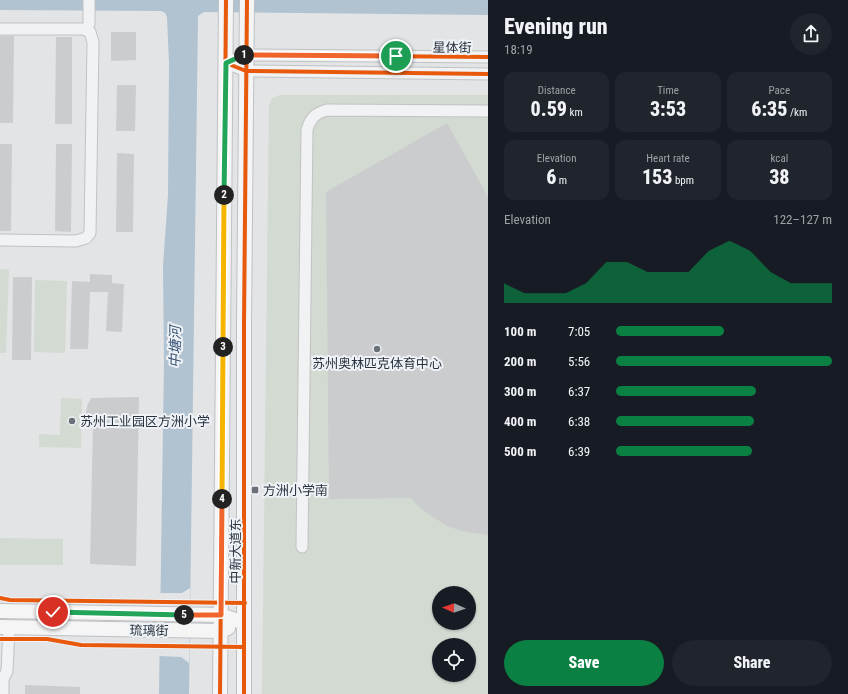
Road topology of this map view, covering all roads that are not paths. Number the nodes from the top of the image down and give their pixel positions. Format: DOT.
graph roads {
  1 [pos="89,0"];
  2 [pos="226,0"];
  3 [pos="247,0"];
  4 [pos="0,28"];
  5 [pos="87,29"];
  6 [pos="246,54"];
  7 [pos="488,57"];
  8 [pos="226,63"];
  9 [pos="246,71"];
  10 [pos="488,74"];
  11 [pos="488,111"];
  12 [pos="0,240"];
  13 [pos="302,548"];
  14 [pos="0,611"];
  15 [pos="221,615"];
  16 [pos="244,623"];
  17 [pos="5,627"];
  18 [pos="220,631"];
  19 [pos="3,674"];
  20 [pos="3,694"];
  21 [pos="220,694"];
  22 [pos="244,694"];
  1 -- 5 [label="street"];
  2 -- 8 [label="main road, 中新大道东"];
  3 -- 6 [label="main road, 中新大道东"];
  4 -- 5 [label="street"];
  5 -- 12 [label="street"];
  6 -- 7 [label="street, 星体街"];
  6 -- 8 [label="street, 星体街"];
  6 -- 9 [label="main road, 中新大道东"];
  8 -- 9 [label="street, 星体街"];
  8 -- 15 [label="main road, 中新大道东"];
  9 -- 10 [label="street, 星体街"];
  9 -- 16 [label="main road, 中新大道东"];
  11 -- 13 [label="street"];
  14 -- 15 [label="main road, 琉璃街"];
  15 -- 16 [label="main road, 琉璃街"];
  15 -- 18 [label="main road, 中新大道东"];
  16 -- 18 [label="main road, 琉璃街"];
  16 -- 22 [label="main road, 中新大道东"];
  17 -- 18 [label="main road, 琉璃街"];
  17 -- 19 [label="street"];
  18 -- 21 [label="main road, 中新大道东"];
  19 -- 20 [label="street"];
}
